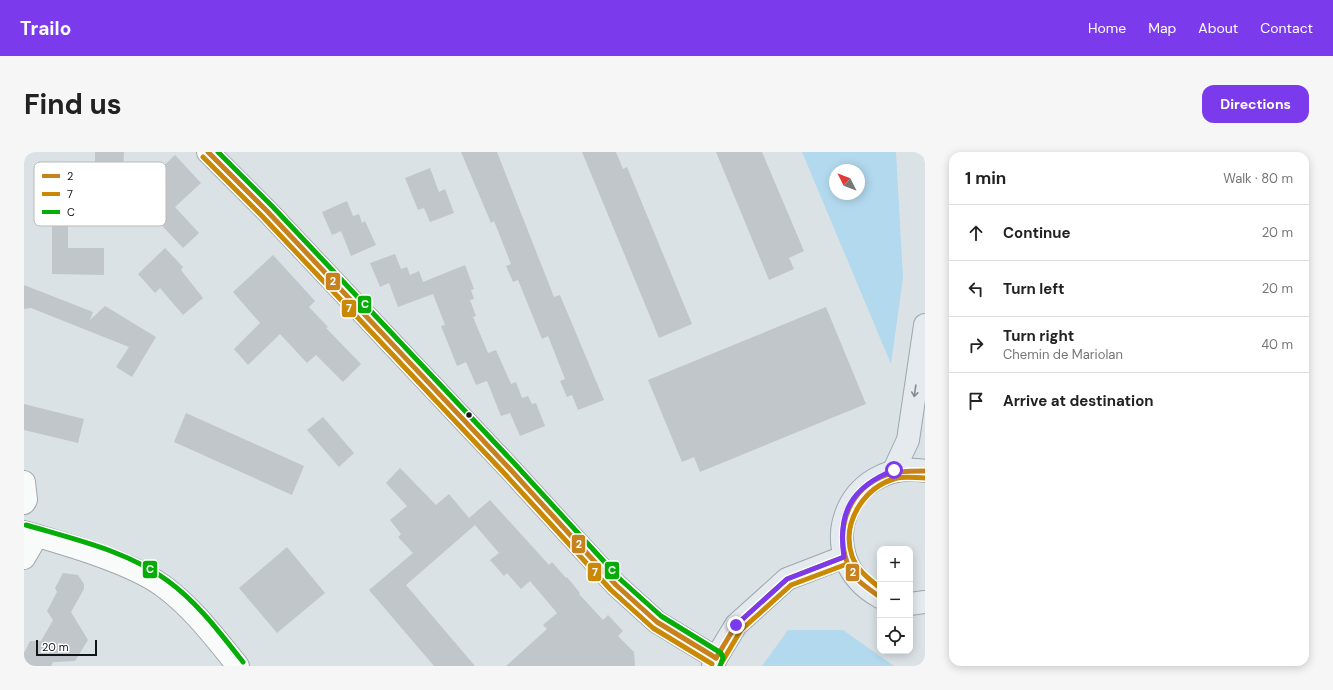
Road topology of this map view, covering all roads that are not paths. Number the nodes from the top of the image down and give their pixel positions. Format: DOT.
graph roads {
  1 [pos="208,152"];
  2 [pos="925,325"];
  3 [pos="894,470"];
  4 [pos="925,471"];
  5 [pos="24,482"];
  6 [pos="24,503"];
  7 [pos="30,534"];
  8 [pos="844,557"];
  9 [pos="24,558"];
  10 [pos="877,596"];
  11 [pos="925,602"];
  12 [pos="913,604"];
  13 [pos="714,662"];
  14 [pos="238,666"];
  1 -- 13 [label="street"];
  2 -- 3 [label="main road, one-way"];
  3 -- 4 [label="main road"];
  3 -- 8 [label="main road"];
  5 -- 6 [label="street"];
  7 -- 9 [label="street"];
  7 -- 14 [label="street"];
  8 -- 10 [label="main road"];
  8 -- 13 [label="main road"];
  11 -- 12 [label="main road"];
}
